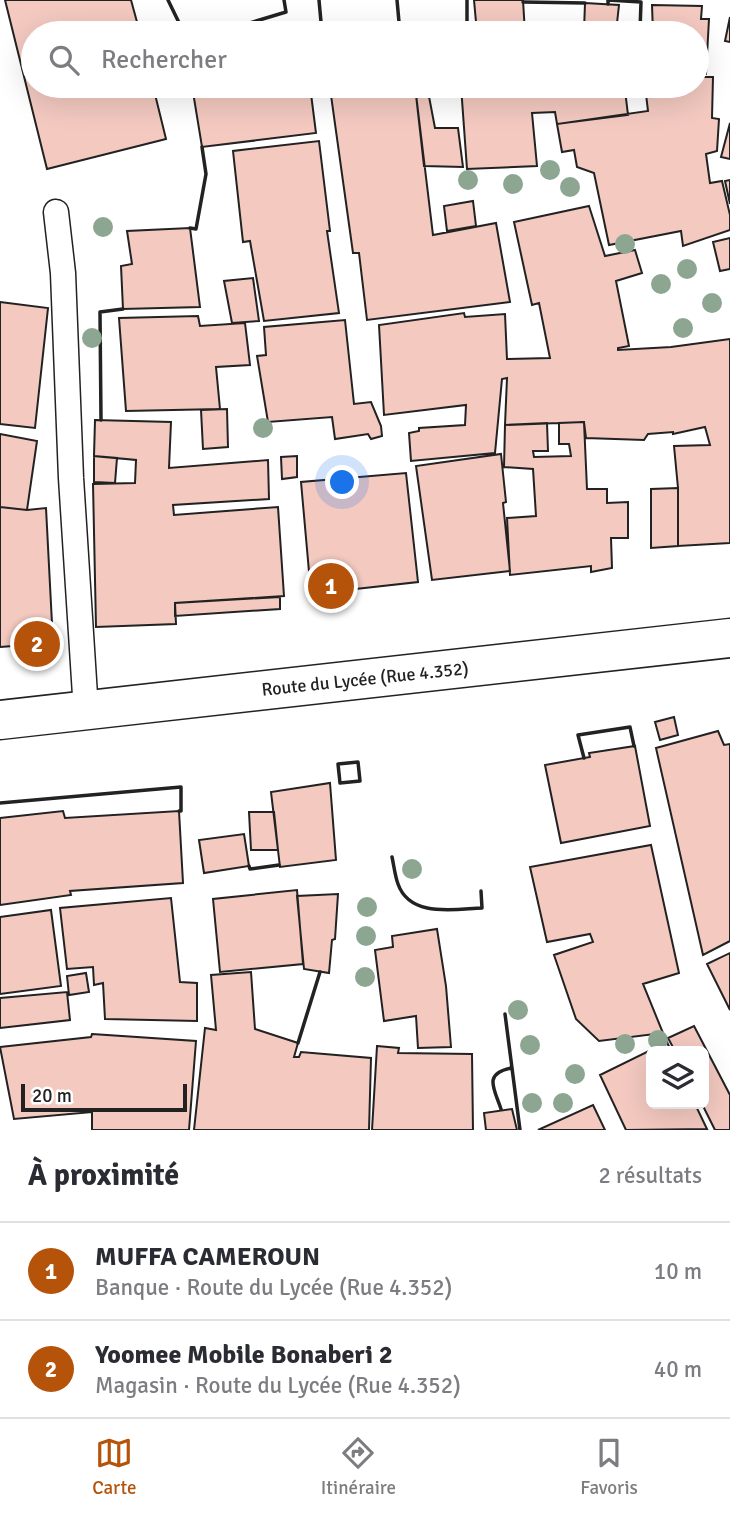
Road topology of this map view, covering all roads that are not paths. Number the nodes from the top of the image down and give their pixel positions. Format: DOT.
graph roads {
  1 [pos="56,212"];
  2 [pos="730,638"];
  3 [pos="86,711"];
  4 [pos="0,720"];
  1 -- 3 [label="lane"];
  2 -- 3 [label="main road, Route du Lycée (Rue 4.352)"];
  3 -- 4 [label="main road, Route du Lycée (Rue 4.352)"];
}
